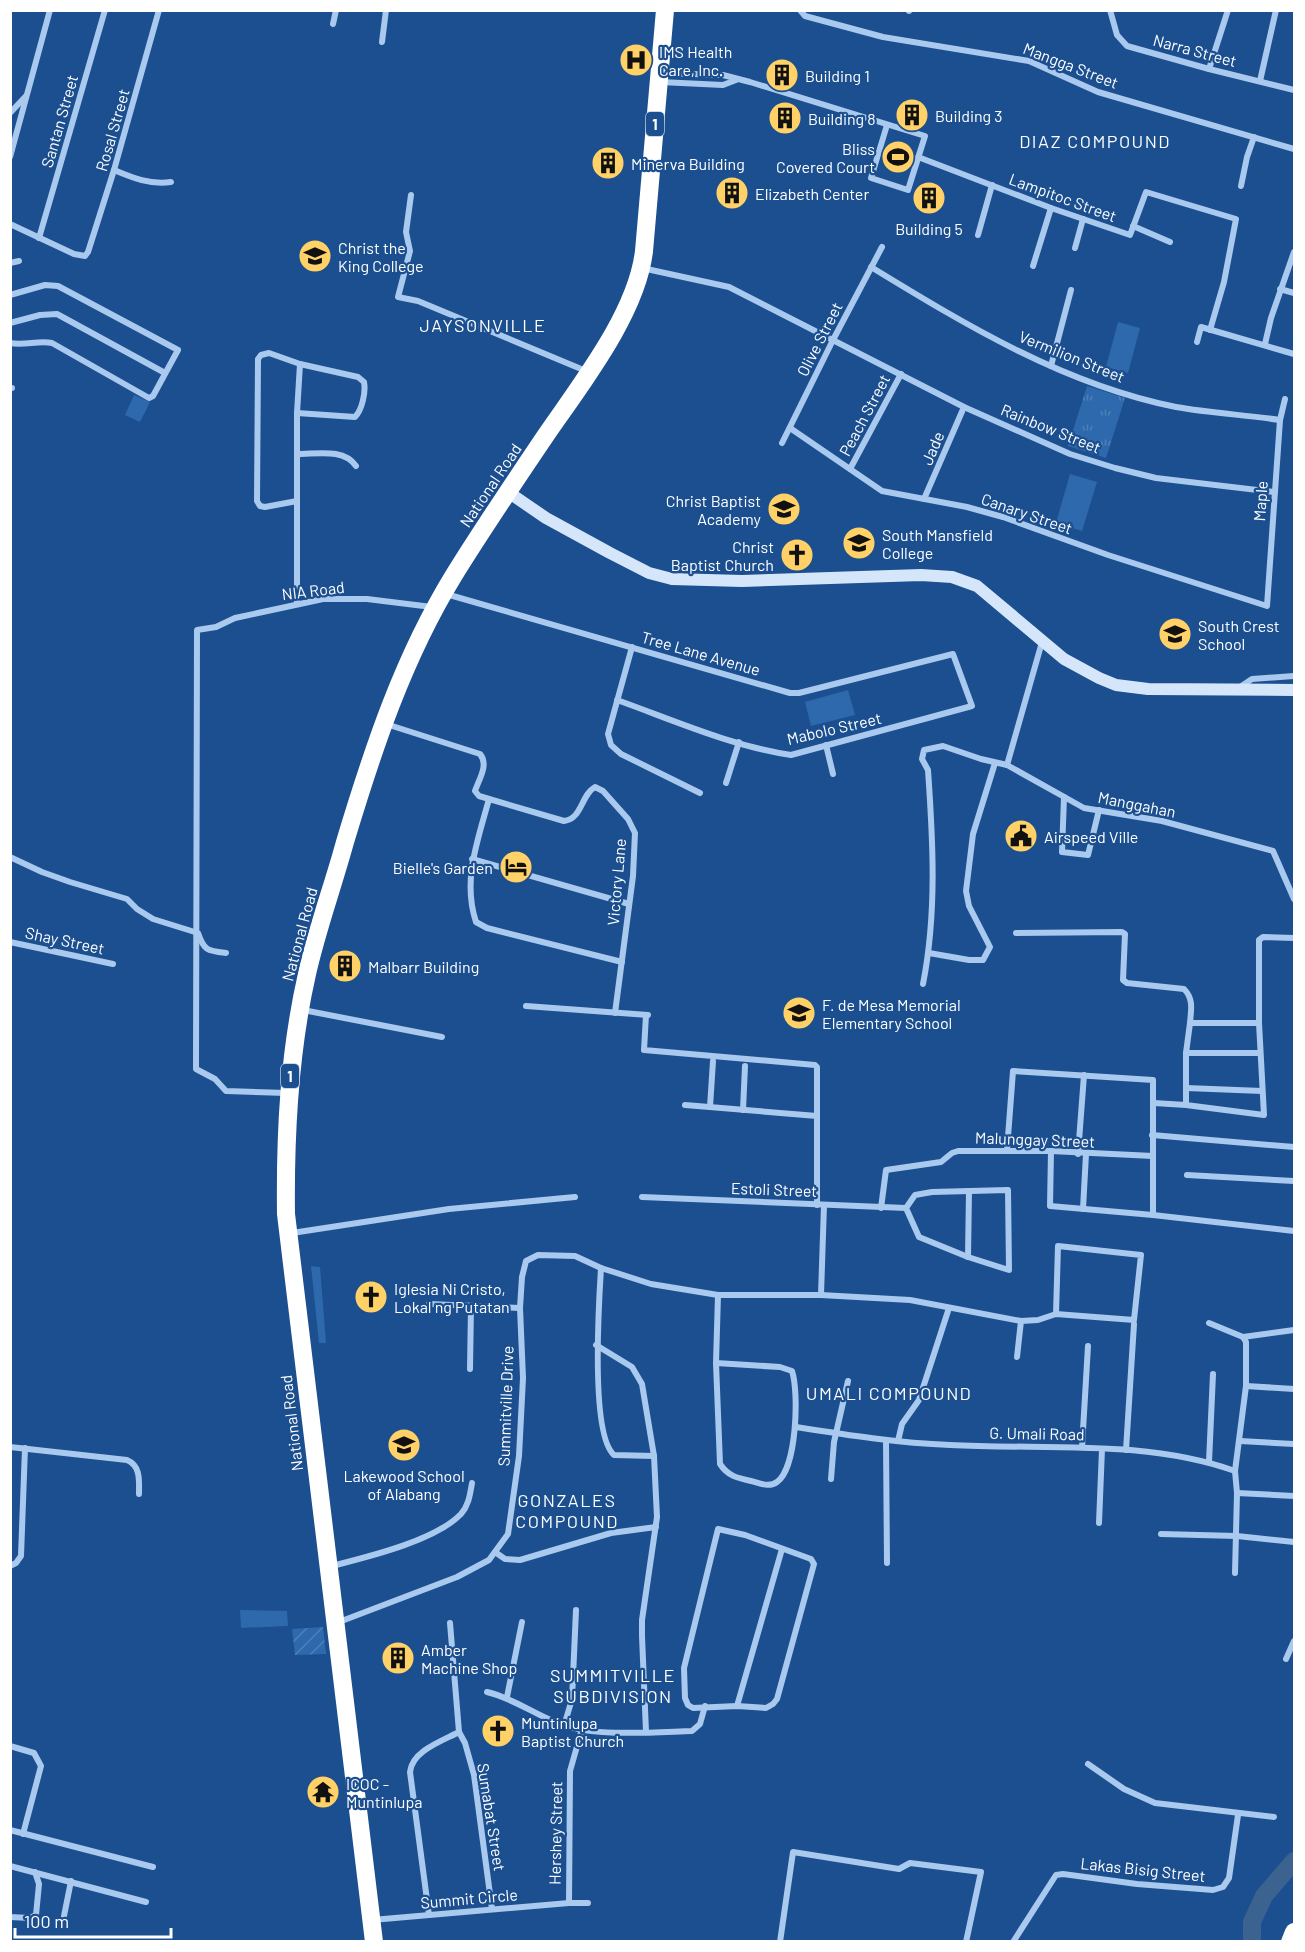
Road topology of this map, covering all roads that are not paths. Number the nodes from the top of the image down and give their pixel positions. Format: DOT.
graph roads {
  1 [pos="50,10"];
  2 [pos="105,10"];
  3 [pos="159,10"];
  4 [pos="336,10"];
  5 [pos="386,10"];
  6 [pos="665,10"];
  7 [pos="1110,10"];
  8 [pos="1228,10"];
  9 [pos="1276,10"];
  10 [pos="800,11"];
  11 [pos="333,24"];
  12 [pos="382,42"];
  13 [pos="1209,69"];
  14 [pos="659,77"];
  15 [pos="1260,81"];
  16 [pos="1294,90"];
  17 [pos="27,95"];
  18 [pos="10,113"];
  19 [pos="887,125"];
  20 [pos="1254,137"];
  21 [pos="1294,149"];
  22 [pos="10,157"];
  23 [pos="918,157"];
  24 [pos="114,170"];
  25 [pos="171,182"];
  26 [pos="992,185"];
  27 [pos="1241,186"];
  28 [pos="411,195"];
  29 [pos="1051,208"];
  30 [pos="1083,219"];
  31 [pos="10,224"];
  32 [pos="1133,226"];
  33 [pos="978,235"];
  34 [pos="39,238"];
  35 [pos="1170,242"];
  36 [pos="882,247"];
  37 [pos="1075,248"];
  38 [pos="1294,252"];
  39 [pos="19,261"];
  40 [pos="10,263"];
  41 [pos="1032,266"];
  42 [pos="871,267"];
  43 [pos="642,268"];
  44 [pos="1071,290"];
  45 [pos="1280,290"];
  46 [pos="1294,293"];
  47 [pos="10,295"];
  48 [pos="10,323"];
  49 [pos="1210,330"];
  50 [pos="832,340"];
  51 [pos="1197,342"];
  52 [pos="10,343"];
  53 [pos="1264,344"];
  54 [pos="1294,354"];
  55 [pos="300,364"];
  56 [pos="1052,366"];
  57 [pos="590,372"];
  58 [pos="165,374"];
  59 [pos="901,375"];
  60 [pos="1285,399"];
  61 [pos="964,407"];
  62 [pos="297,412"];
  63 [pos="1280,420"];
  64 [pos="790,428"];
  65 [pos="782,443"];
  66 [pos="298,454"];
  67 [pos="356,466"];
  68 [pos="850,469"];
  69 [pos="508,492"];
  70 [pos="1274,492"];
  71 [pos="924,499"];
  72 [pos="297,501"];
  73 [pos="439,600"];
  74 [pos="297,604"];
  75 [pos="1267,606"];
  76 [pos="1042,642"];
  77 [pos="632,647"];
  78 [pos="953,654"];
  79 [pos="1294,676"];
  80 [pos="1294,690"];
  81 [pos="1234,691"];
  82 [pos="617,700"];
  83 [pos="382,723"];
  84 [pos="739,742"];
  85 [pos="826,746"];
  86 [pos="995,763"];
  87 [pos="1007,765"];
  88 [pos="833,774"];
  89 [pos="726,783"];
  90 [pos="700,793"];
  91 [pos="1064,797"];
  92 [pos="489,799"];
  93 [pos="1099,810"];
  94 [pos="10,857"];
  95 [pos="472,859"];
  96 [pos="1294,899"];
  97 [pos="629,904"];
  98 [pos="198,933"];
  99 [pos="1016,933"];
  100 [pos="1294,938"];
  101 [pos="10,942"];
  102 [pos="226,952"];
  103 [pos="929,953"];
  104 [pos="622,962"];
  105 [pos="113,964"];
  106 [pos="923,984"];
  107 [pos="526,1006"];
  108 [pos="299,1010"];
  109 [pos="615,1013"];
  110 [pos="1190,1023"];
  111 [pos="1258,1023"];
  112 [pos="442,1037"];
  113 [pos="1186,1053"];
  114 [pos="1260,1053"];
  115 [pos="713,1061"];
  116 [pos="745,1066"];
  117 [pos="1084,1075"];
  118 [pos="1186,1088"];
  119 [pos="1262,1091"];
  120 [pos="288,1094"];
  121 [pos="1154,1103"];
  122 [pos="685,1105"];
  123 [pos="1186,1105"];
  124 [pos="710,1107"];
  125 [pos="744,1110"];
  126 [pos="817,1116"];
  127 [pos="1152,1135"];
  128 [pos="1294,1147"];
  129 [pos="1007,1150"];
  130 [pos="1051,1151"];
  131 [pos="1078,1154"];
  132 [pos="1086,1154"];
  133 [pos="1153,1156"];
  134 [pos="1187,1175"];
  135 [pos="1294,1181"];
  136 [pos="969,1191"];
  137 [pos="575,1197"];
  138 [pos="642,1197"];
  139 [pos="820,1205"];
  140 [pos="881,1208"];
  141 [pos="906,1208"];
  142 [pos="1083,1209"];
  143 [pos="1154,1215"];
  144 [pos="1294,1231"];
  145 [pos="288,1233"];
  146 [pos="968,1257"];
  147 [pos="601,1268"];
  148 [pos="718,1294"];
  149 [pos="821,1295"];
  150 [pos="429,1304"];
  151 [pos="471,1306"];
  152 [pos="520,1308"];
  153 [pos="949,1308"];
  154 [pos="1056,1314"];
  155 [pos="1021,1321"];
  156 [pos="1209,1323"];
  157 [pos="1134,1324"];
  158 [pos="1294,1330"];
  159 [pos="1243,1337"];
  160 [pos="596,1345"];
  161 [pos="1088,1346"];
  162 [pos="1017,1357"];
  163 [pos="716,1363"];
  164 [pos="470,1369"];
  165 [pos="1213,1374"];
  166 [pos="848,1381"];
  167 [pos="1246,1386"];
  168 [pos="1294,1389"];
  169 [pos="796,1427"];
  170 [pos="836,1433"];
  171 [pos="886,1441"];
  172 [pos="898,1441"];
  173 [pos="1239,1441"];
  174 [pos="1294,1444"];
  175 [pos="10,1447"];
  176 [pos="1082,1447"];
  177 [pos="25,1448"];
  178 [pos="1102,1449"];
  179 [pos="1126,1450"];
  180 [pos="654,1456"];
  181 [pos="1209,1462"];
  182 [pos="1235,1471"];
  183 [pos="831,1479"];
  184 [pos="472,1484"];
  185 [pos="1237,1493"];
  186 [pos="139,1494"];
  187 [pos="1294,1496"];
  188 [pos="1099,1523"];
  189 [pos="656,1527"];
  190 [pos="1161,1534"];
  191 [pos="1237,1536"];
  192 [pos="1294,1542"];
  193 [pos="782,1549"];
  194 [pos="495,1552"];
  195 [pos="887,1563"];
  196 [pos="13,1565"];
  197 [pos="328,1567"];
  198 [pos="1235,1573"];
  199 [pos="576,1610"];
  200 [pos="522,1622"];
  201 [pos="336,1623"];
  202 [pos="450,1623"];
  203 [pos="1294,1641"];
  204 [pos="1286,1659"];
  205 [pos="487,1692"];
  206 [pos="507,1697"];
  207 [pos="705,1706"];
  208 [pos="737,1706"];
  209 [pos="564,1726"];
  210 [pos="582,1730"];
  211 [pos="459,1732"];
  212 [pos="646,1732"];
  213 [pos="10,1746"];
  214 [pos="1088,1764"];
  215 [pos="1238,1815"];
  216 [pos="1274,1817"];
  217 [pos="10,1830"];
  218 [pos="23,1834"];
  219 [pos="10,1866"];
  220 [pos="153,1867"];
  221 [pos="35,1872"];
  222 [pos="71,1881"];
  223 [pos="146,1902"];
  224 [pos="569,1903"];
  225 [pos="588,1903"];
  226 [pos="492,1909"];
  227 [pos="429,1915"];
  228 [pos="64,1916"];
  229 [pos="10,1917"];
  230 [pos="372,1920"];
  231 [pos="1294,1932"];
  232 [pos="374,1941"];
  233 [pos="780,1941"];
  234 [pos="966,1941"];
  235 [pos="1013,1941"];
  236 [pos="1290,1941"];
  1 -- 17 [label="street"];
  2 -- 34 [label="street, Santan Street"];
  3 -- 24 [label="street, Rosal Street"];
  4 -- 11 [label="street"];
  5 -- 12 [label="street"];
  6 -- 14 [label="highway, National Road / 1"];
  7 -- 13 [label="street, Narra Street"];
  8 -- 13 [label="street"];
  9 -- 15 [label="street"];
  10 -- 20 [label="street, Mangga Street"];
  13 -- 15 [label="street, Narra Street"];
  14 -- 19 [label="street"];
  14 -- 43 [label="highway, National Road / 1"];
  15 -- 16 [label="street, Narra Street"];
  17 -- 18 [label="street"];
  17 -- 22 [label="street"];
  19 -- 23 [label="street"];
  19 -- 23 [label="street"];
  20 -- 21 [label="street, Mangga Street"];
  20 -- 27 [label="street"];
  23 -- 26 [label="street, Lampitoc Street"];
  24 -- 25 [label="street"];
  24 -- 34 [label="street, Rosal Street"];
  26 -- 29 [label="street, Lampitoc Street"];
  26 -- 33 [label="street"];
  28 -- 57 [label="street"];
  29 -- 30 [label="street, Lampitoc Street"];
  29 -- 41 [label="street"];
  30 -- 32 [label="street, Lampitoc Street"];
  30 -- 37 [label="street"];
  31 -- 34 [label="street"];
  32 -- 35 [label="street"];
  32 -- 49 [label="street, Lampitoc Street"];
  36 -- 42 [label="street, Olive Street"];
  38 -- 45 [label="street"];
  39 -- 40 [label="street"];
  42 -- 50 [label="street, Olive Street"];
  42 -- 56 [label="street, Vermilion Street"];
  43 -- 50 [label="street, Rainbow Street"];
  43 -- 57 [label="highway, National Road / 1"];
  44 -- 56 [label="street"];
  45 -- 46 [label="street"];
  45 -- 53 [label="street"];
  47 -- 58 [label="street"];
  48 -- 58 [label="street"];
  49 -- 51 [label="street"];
  49 -- 53 [label="street"];
  50 -- 59 [label="street, Rainbow Street"];
  50 -- 64 [label="street, Olive Street"];
  52 -- 58 [label="street"];
  53 -- 54 [label="street"];
  55 -- 62 [label="street"];
  55 -- 62 [label="street"];
  55 -- 72 [label="street"];
  56 -- 63 [label="street, Vermilion Street"];
  57 -- 69 [label="highway, National Road / 1"];
  59 -- 61 [label="street, Rainbow Street"];
  59 -- 68 [label="street, Peach Street"];
  60 -- 63 [label="street, Maple"];
  61 -- 70 [label="street, Rainbow Street"];
  61 -- 71 [label="street, Jade"];
  62 -- 66 [label="street"];
  63 -- 70 [label="street, Maple"];
  64 -- 65 [label="street, Olive Street"];
  64 -- 68 [label="street, Canary Street"];
  66 -- 67 [label="street"];
  66 -- 72 [label="street"];
  68 -- 71 [label="street, Canary Street"];
  69 -- 73 [label="highway, National Road / 1"];
  69 -- 76 [label="street"];
  70 -- 75 [label="street, Maple"];
  71 -- 75 [label="street, Canary Street"];
  72 -- 74 [label="street"];
  73 -- 74 [label="street, NIA Road"];
  73 -- 77 [label="street, Tree Lane Avenue"];
  73 -- 83 [label="highway, National Road / 1"];
  74 -- 98 [label="street, NIA Road"];
  76 -- 81 [label="street"];
  76 -- 87 [label="street"];
  77 -- 78 [label="street, Tree Lane Avenue"];
  77 -- 82 [label="street"];
  78 -- 85 [label="street, Mabolo Street"];
  79 -- 81 [label="street"];
  80 -- 81 [label="street"];
  82 -- 84 [label="street, Mabolo Street"];
  82 -- 90 [label="street"];
  83 -- 92 [label="street"];
  83 -- 108 [label="highway, National Road / 1"];
  84 -- 85 [label="street, Mabolo Street"];
  84 -- 89 [label="street"];
  85 -- 88 [label="street"];
  86 -- 87 [label="street, Manggahan"];
  86 -- 103 [label="street"];
  86 -- 103 [label="street, Manggahan"];
  87 -- 91 [label="street, Manggahan"];
  91 -- 93 [label="street, Manggahan"];
  91 -- 93 [label="street"];
  92 -- 95 [label="street"];
  92 -- 97 [label="street, Victory Lane"];
  93 -- 96 [label="street, Manggahan"];
  94 -- 98 [label="street"];
  95 -- 97 [label="street"];
  95 -- 104 [label="street"];
  97 -- 104 [label="street, Victory Lane"];
  98 -- 102 [label="street"];
  98 -- 120 [label="street"];
  99 -- 110 [label="street"];
  100 -- 111 [label="street"];
  101 -- 105 [label="street, Shay Street"];
  103 -- 106 [label="street"];
  104 -- 109 [label="street, Victory Lane"];
  107 -- 109 [label="street"];
  108 -- 112 [label="street"];
  108 -- 120 [label="highway, National Road / 1"];
  109 -- 126 [label="street"];
  110 -- 111 [label="street"];
  110 -- 113 [label="street"];
  111 -- 114 [label="street"];
  113 -- 114 [label="street"];
  113 -- 118 [label="street"];
  114 -- 119 [label="street"];
  115 -- 124 [label="street"];
  116 -- 125 [label="street"];
  117 -- 121 [label="street"];
  117 -- 129 [label="street"];
  117 -- 131 [label="street"];
  118 -- 119 [label="street"];
  118 -- 123 [label="street"];
  119 -- 123 [label="street"];
  120 -- 145 [label="highway, National Road / 1"];
  121 -- 123 [label="street"];
  121 -- 127 [label="street"];
  122 -- 124 [label="street"];
  124 -- 125 [label="street"];
  125 -- 126 [label="street"];
  126 -- 139 [label="street"];
  127 -- 128 [label="street"];
  127 -- 133 [label="street"];
  129 -- 130 [label="street, Malunggay Street"];
  129 -- 140 [label="street, Malunggay Street"];
  130 -- 131 [label="street, Malunggay Street"];
  130 -- 142 [label="street"];
  131 -- 132 [label="street, Malunggay Street"];
  132 -- 133 [label="street, Malunggay Street"];
  132 -- 142 [label="street"];
  133 -- 143 [label="street"];
  134 -- 135 [label="street"];
  136 -- 141 [label="street"];
  136 -- 146 [label="street"];
  136 -- 146 [label="street"];
  137 -- 145 [label="street"];
  138 -- 139 [label="street, Estoli Street"];
  139 -- 140 [label="street, Estoli Street"];
  139 -- 149 [label="street"];
  140 -- 141 [label="street, Estoli Street"];
  141 -- 146 [label="street"];
  142 -- 143 [label="street"];
  143 -- 144 [label="street"];
  145 -- 197 [label="highway, National Road / 1"];
  147 -- 148 [label="street, Summitville Drive"];
  147 -- 152 [label="street, Summitville Drive"];
  147 -- 160 [label="street"];
  148 -- 149 [label="street, Summitville Drive"];
  148 -- 163 [label="street"];
  149 -- 153 [label="street, Summitville Drive"];
  150 -- 151 [label="street"];
  151 -- 152 [label="street"];
  151 -- 164 [label="street"];
  152 -- 194 [label="street, Summitville Drive"];
  153 -- 155 [label="street, Summitville Drive"];
  153 -- 172 [label="street"];
  154 -- 154 [label="street"];
  154 -- 155 [label="street"];
  155 -- 162 [label="street"];
  156 -- 159 [label="street"];
  157 -- 179 [label="street"];
  158 -- 159 [label="street"];
  159 -- 167 [label="street"];
  160 -- 180 [label="street"];
  160 -- 180 [label="street"];
  161 -- 176 [label="street"];
  163 -- 169 [label="street"];
  163 -- 169 [label="street"];
  165 -- 181 [label="street"];
  166 -- 170 [label="street"];
  167 -- 168 [label="street"];
  167 -- 173 [label="street"];
  169 -- 170 [label="street, G. Umali Road"];
  170 -- 171 [label="street, G. Umali Road"];
  170 -- 183 [label="street"];
  171 -- 172 [label="street, G. Umali Road"];
  171 -- 195 [label="street"];
  172 -- 176 [label="street, G. Umali Road"];
  173 -- 174 [label="street"];
  173 -- 182 [label="street"];
  175 -- 177 [label="street"];
  176 -- 178 [label="street, G. Umali Road"];
  177 -- 186 [label="street"];
  177 -- 196 [label="street"];
  178 -- 179 [label="street, G. Umali Road"];
  178 -- 188 [label="street"];
  179 -- 181 [label="street, G. Umali Road"];
  180 -- 189 [label="street"];
  181 -- 182 [label="street, G. Umali Road"];
  182 -- 185 [label="street"];
  184 -- 197 [label="street"];
  185 -- 187 [label="street"];
  185 -- 191 [label="street"];
  189 -- 194 [label="street"];
  189 -- 212 [label="street"];
  190 -- 191 [label="street"];
  191 -- 192 [label="street"];
  191 -- 198 [label="street"];
  193 -- 207 [label="street"];
  193 -- 208 [label="street"];
  193 -- 208 [label="street"];
  194 -- 201 [label="street, Summitville Drive"];
  197 -- 201 [label="highway, National Road / 1"];
  199 -- 209 [label="street"];
  200 -- 206 [label="street"];
  201 -- 230 [label="highway, National Road / 1"];
  202 -- 211 [label="street, Sumabat Street"];
  203 -- 204 [label="street"];
  205 -- 206 [label="street"];
  206 -- 209 [label="street"];
  207 -- 208 [label="street"];
  207 -- 212 [label="street"];
  209 -- 210 [label="street"];
  210 -- 212 [label="street"];
  210 -- 224 [label="street, Hershey Street"];
  211 -- 226 [label="street, Sumabat Street"];
  211 -- 227 [label="street"];
  213 -- 218 [label="street"];
  214 -- 215 [label="street"];
  215 -- 216 [label="street"];
  215 -- 235 [label="street, Lakas Bisig Street"];
  217 -- 218 [label="street"];
  218 -- 220 [label="street"];
  219 -- 221 [label="street"];
  221 -- 222 [label="street"];
  221 -- 229 [label="street"];
  222 -- 223 [label="street"];
  222 -- 228 [label="street"];
  224 -- 225 [label="street, Summit Circle"];
  224 -- 226 [label="street, Summit Circle"];
  226 -- 227 [label="street, Summit Circle"];
  227 -- 230 [label="street, Summit Circle"];
  230 -- 232 [label="highway, National Road / 1"];
  231 -- 236 [label="highway"];
  233 -- 234 [label="street"];
}
